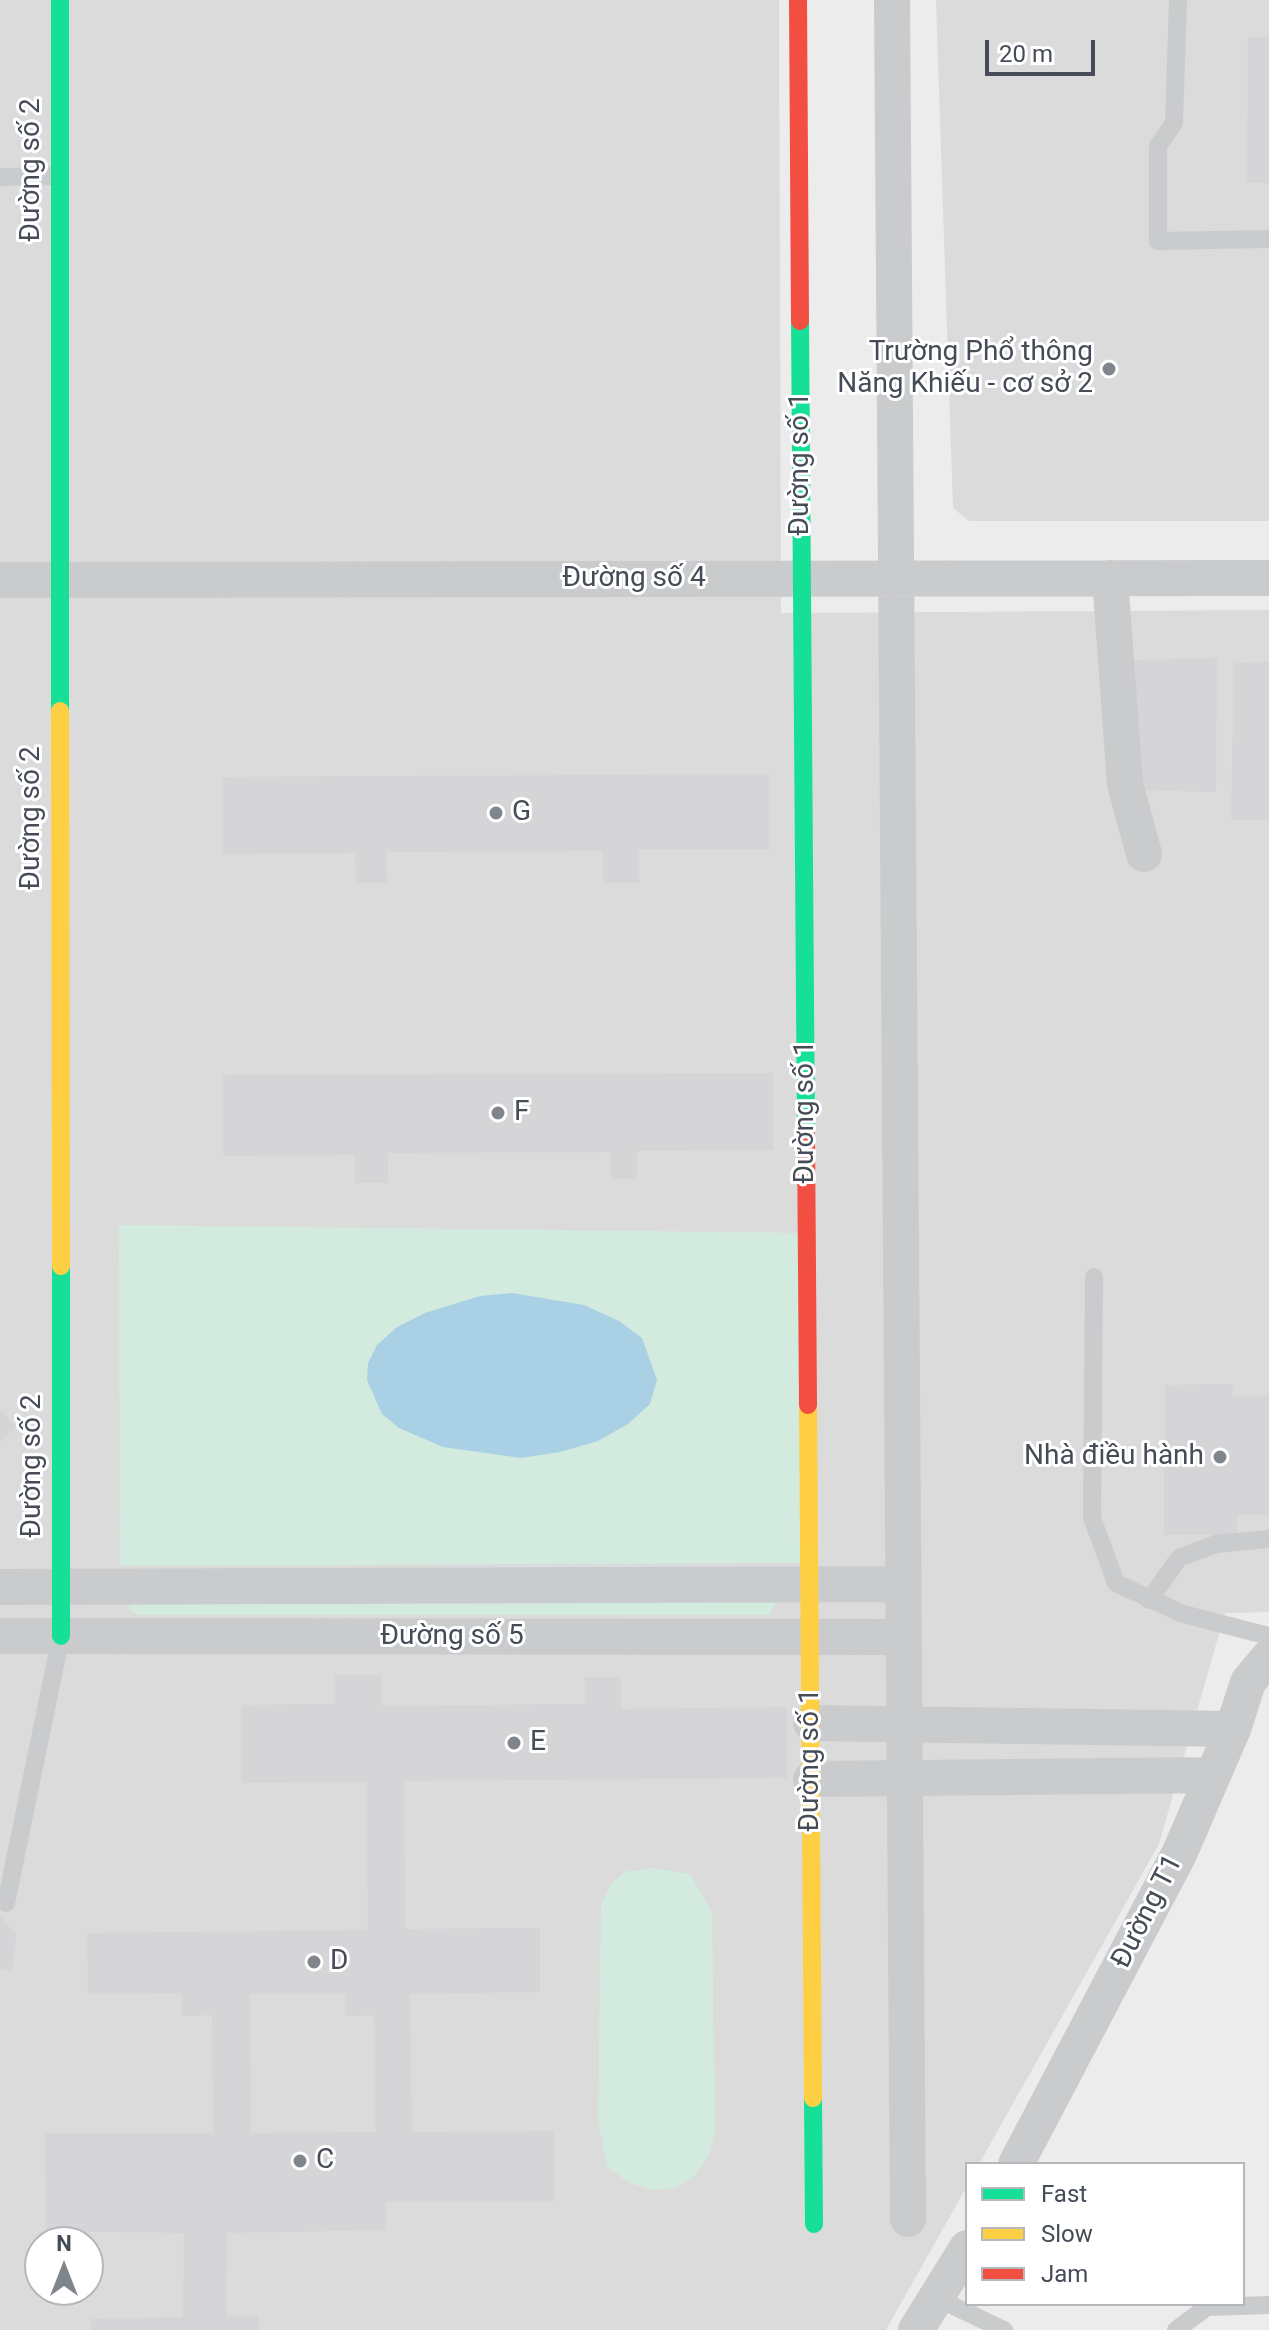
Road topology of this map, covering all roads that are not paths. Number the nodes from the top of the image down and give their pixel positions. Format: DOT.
graph roads {
  1 [pos="60,0"];
  2 [pos="798,0"];
  3 [pos="892,0"];
  4 [pos="1178,0"];
  5 [pos="60,176"];
  6 [pos="0,177"];
  7 [pos="1269,239"];
  8 [pos="1110,578"];
  9 [pos="1269,578"];
  10 [pos="802,579"];
  11 [pos="896,579"];
  12 [pos="0,580"];
  13 [pos="60,580"];
  14 [pos="1144,854"];
  15 [pos="1094,1277"];
  16 [pos="1269,1539"];
  17 [pos="810,1584"];
  18 [pos="904,1584"];
  19 [pos="0,1587"];
  20 [pos="61,1587"];
  21 [pos="1149,1600"];
  22 [pos="0,1636"];
  23 [pos="61,1636"];
  24 [pos="1269,1636"];
  25 [pos="810,1637"];
  26 [pos="904,1637"];
  27 [pos="1269,1657"];
  28 [pos="811,1723"];
  29 [pos="905,1724"];
  30 [pos="1233,1729"];
  31 [pos="1212,1775"];
  32 [pos="905,1778"];
  33 [pos="811,1779"];
  34 [pos="6,1903"];
  35 [pos="1017,2162"];
  36 [pos="908,2219"];
  37 [pos="814,2224"];
  38 [pos="965,2251"];
  39 [pos="937,2298"];
  40 [pos="1269,2305"];
  41 [pos="1238,2306"];
  42 [pos="1245,2306"];
  43 [pos="916,2330"];
  44 [pos="1004,2330"];
  45 [pos="1176,2330"];
  1 -- 5 [label="street, Đường số 2"];
  2 -- 10 [label="street, Đường số 1"];
  3 -- 11 [label="street"];
  4 -- 7 [label="lane"];
  5 -- 6 [label="lane"];
  5 -- 13 [label="street, Đường số 2"];
  8 -- 9 [label="street, Đường số 4"];
  8 -- 11 [label="street, Đường số 4"];
  8 -- 14 [label="street"];
  10 -- 11 [label="street, Đường số 4"];
  10 -- 13 [label="street, Đường số 4"];
  10 -- 17 [label="street, Đường số 1"];
  11 -- 18 [label="street"];
  12 -- 13 [label="street, Đường số 4"];
  13 -- 20 [label="street, Đường số 2"];
  15 -- 21 [label="lane"];
  16 -- 21 [label="lane"];
  17 -- 18 [label="street, Đường số 5"];
  17 -- 20 [label="street, Đường số 5"];
  17 -- 25 [label="street, Đường số 1"];
  18 -- 26 [label="street"];
  19 -- 20 [label="street, Đường số 5"];
  20 -- 23 [label="street, Đường số 2"];
  21 -- 24 [label="lane"];
  22 -- 23 [label="street, Đường số 5"];
  23 -- 25 [label="street, Đường số 5"];
  23 -- 34 [label="lane"];
  25 -- 26 [label="street, Đường số 5"];
  25 -- 28 [label="street, Đường số 1"];
  26 -- 29 [label="street"];
  27 -- 30 [label="street, Đường T1"];
  28 -- 29 [label="street"];
  28 -- 33 [label="street, Đường số 1"];
  29 -- 30 [label="street"];
  29 -- 32 [label="street"];
  30 -- 31 [label="street, Đường T1"];
  31 -- 32 [label="street"];
  31 -- 35 [label="street, Đường T1"];
  32 -- 33 [label="street"];
  32 -- 36 [label="street"];
  33 -- 37 [label="street, Đường số 1"];
  38 -- 39 [label="street"];
  39 -- 43 [label="street"];
  39 -- 44 [label="lane"];
  40 -- 42 [label="lane"];
  41 -- 45 [label="lane"];
}
